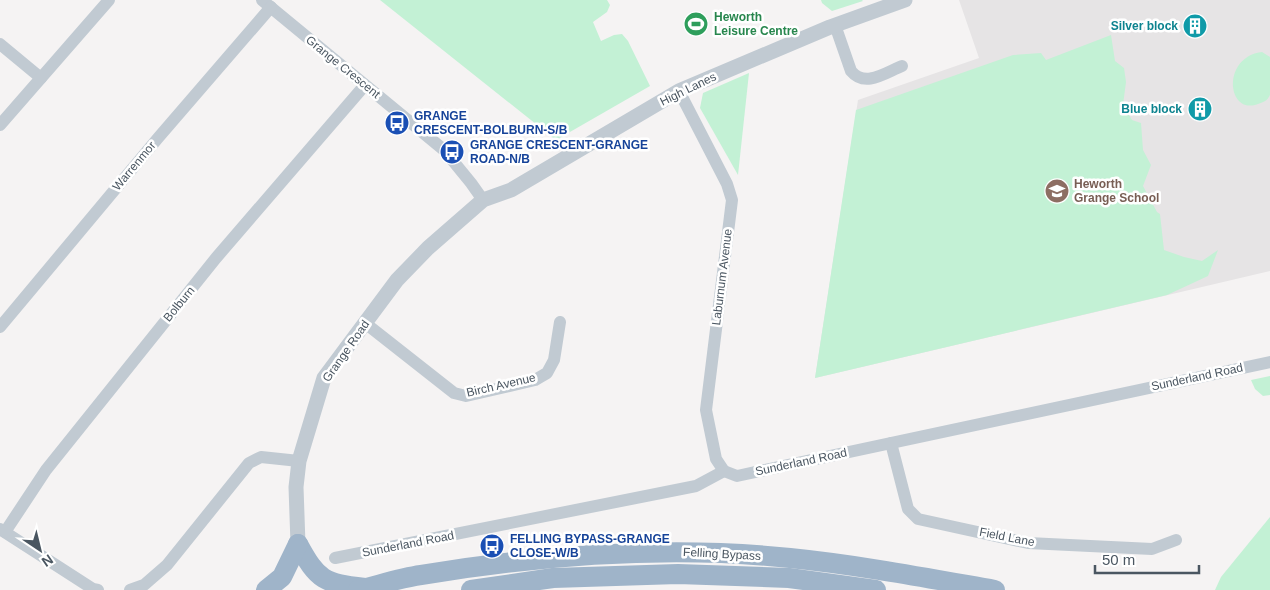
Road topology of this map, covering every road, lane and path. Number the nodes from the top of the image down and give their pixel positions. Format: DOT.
graph roads {
  1 [pos="109,0"];
  2 [pos="905,0"];
  3 [pos="267,4"];
  4 [pos="835,25"];
  5 [pos="0,44"];
  6 [pos="902,66"];
  7 [pos="41,78"];
  8 [pos="365,85"];
  9 [pos="679,91"];
  10 [pos="0,125"];
  11 [pos="483,200"];
  12 [pos="2,321"];
  13 [pos="560,322"];
  14 [pos="365,323"];
  15 [pos="1270,362"];
  16 [pos="891,443"];
  17 [pos="299,461"];
  18 [pos="724,471"];
  19 [pos="2,530"];
  20 [pos="1176,540"];
  21 [pos="298,544"];
  22 [pos="335,558"];
  23 [pos="362,589"];
  24 [pos="98,590"];
  25 [pos="130,590"];
  26 [pos="266,590"];
  27 [pos="471,590"];
  28 [pos="876,590"];
  29 [pos="995,590"];
  1 -- 7 [label="street"];
  2 -- 4 [label="street, High Lanes"];
  3 -- 8 [label="street, Grange Crescent"];
  3 -- 12 [label="street, Warrenmor"];
  4 -- 6 [label="street"];
  4 -- 9 [label="street, High Lanes"];
  5 -- 7 [label="street"];
  7 -- 10 [label="street"];
  8 -- 11 [label="street, Grange Crescent"];
  8 -- 19 [label="street, Bolburn"];
  9 -- 11 [label="street, High Lanes"];
  9 -- 18 [label="street, Laburnum Avenue"];
  11 -- 14 [label="street, Grange Road"];
  13 -- 14 [label="street, Birch Avenue"];
  14 -- 17 [label="street, Grange Road"];
  15 -- 16 [label="street, Sunderland Road"];
  16 -- 18 [label="street, Sunderland Road"];
  16 -- 20 [label="street, Field Lane"];
  17 -- 21 [label="street, Grange Road"];
  17 -- 25 [label="street"];
  18 -- 22 [label="street, Sunderland Road"];
  19 -- 24 [label="street"];
  21 -- 23 [label="highway, Felling Bypass"];
  21 -- 26 [label="highway"];
  23 -- 29 [label="highway, Felling Bypass"];
  27 -- 28 [label="highway, Felling Bypass"];
}
